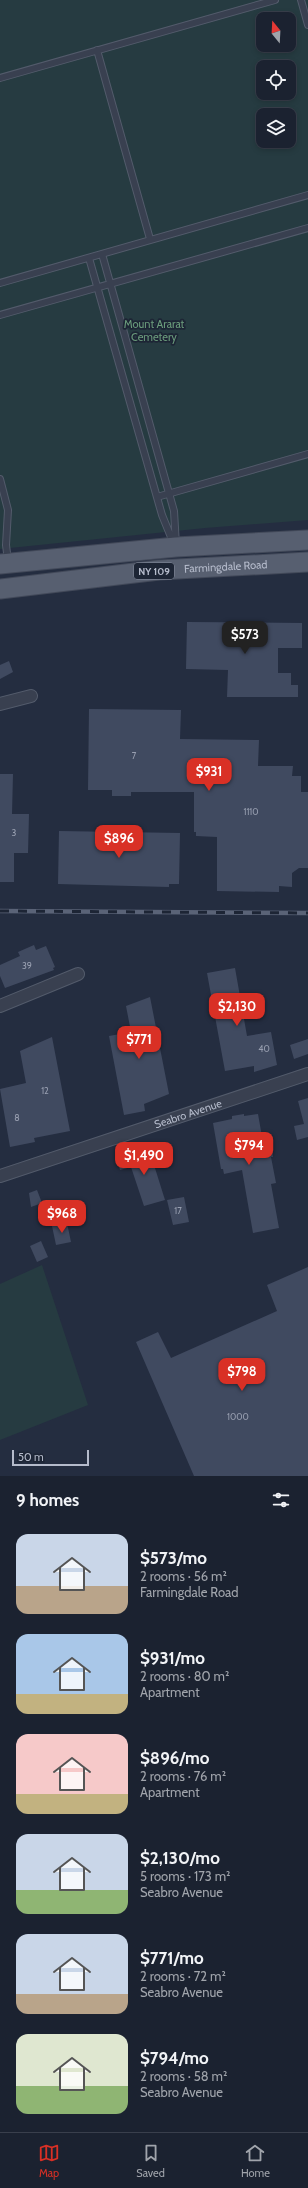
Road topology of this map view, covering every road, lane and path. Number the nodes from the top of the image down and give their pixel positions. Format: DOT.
graph roads {
  1 [pos="275,0"];
  2 [pos="301,0"];
  3 [pos="308,25"];
  4 [pos="96,50"];
  5 [pos="0,78"];
  6 [pos="308,195"];
  7 [pos="308,228"];
  8 [pos="150,239"];
  9 [pos="102,254"];
  10 [pos="89,258"];
  11 [pos="0,283"];
  12 [pos="110,284"];
  13 [pos="98,288"];
  14 [pos="0,315"];
  15 [pos="308,454"];
  16 [pos="0,479"];
  17 [pos="169,494"];
  18 [pos="157,497"];
  19 [pos="308,540"];
  20 [pos="176,547"];
  21 [pos="308,562"];
  22 [pos="4,563"];
  23 [pos="0,589"];
  24 [pos="31,696"];
  25 [pos="0,704"];
  26 [pos="78,974"];
  27 [pos="0,1006"];
  28 [pos="308,1074"];
  29 [pos="0,1176"];
  1 -- 4 [label="lane"];
  2 -- 3 [label="lane"];
  4 -- 5 [label="lane"];
  4 -- 8 [label="lane"];
  6 -- 8 [label="lane"];
  7 -- 12 [label="lane"];
  8 -- 9 [label="lane"];
  9 -- 10 [label="lane"];
  9 -- 12 [label="lane"];
  10 -- 11 [label="lane"];
  10 -- 13 [label="lane"];
  12 -- 13 [label="lane"];
  12 -- 17 [label="lane"];
  13 -- 14 [label="lane"];
  13 -- 18 [label="lane"];
  15 -- 17 [label="lane"];
  16 -- 22 [label="lane"];
  17 -- 18 [label="lane"];
  17 -- 20 [label="lane"];
  18 -- 20 [label="lane"];
  19 -- 20 [label="main road, Farmingdale Road / NY 109"];
  20 -- 22 [label="main road, Farmingdale Road / NY 109"];
  21 -- 23 [label="main road, Farmingdale Road / NY 109"];
  24 -- 25 [label="street"];
  26 -- 27 [label="street"];
  28 -- 29 [label="street, Seabro Avenue"];
}
